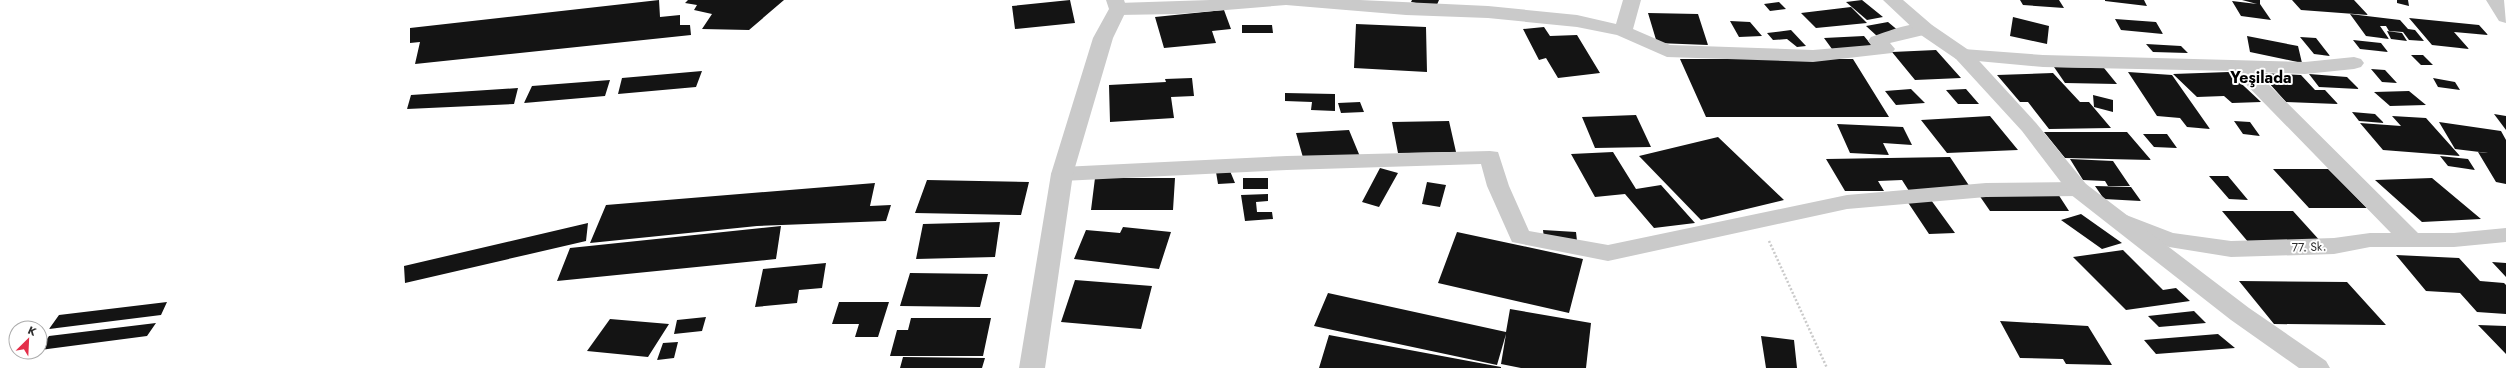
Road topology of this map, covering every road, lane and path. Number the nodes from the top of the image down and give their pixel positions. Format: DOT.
graph roads {
  1 [pos="1284,0"];
  2 [pos="1288,0"];
  3 [pos="1632,0"];
  4 [pos="1892,0"];
  5 [pos="2495,0"];
  6 [pos="1342,2"];
  7 [pos="1116,4"];
  8 [pos="2506,17"];
  9 [pos="1925,29"];
  10 [pos="1623,31"];
  11 [pos="1963,55"];
  12 [pos="2354,63"];
  13 [pos="2238,65"];
  14 [pos="1062,174"];
  15 [pos="2078,189"];
  16 [pos="1763,218"];
  17 [pos="2117,219"];
  18 [pos="2506,235"];
  19 [pos="2413,241"];
  20 [pos="1032,368"];
  21 [pos="1827,368"];
  22 [pos="2317,368"];
  1 -- 7 [label="street"];
  2 -- 6 [label="street"];
  3 -- 10 [label="street"];
  4 -- 9 [label="street"];
  5 -- 8 [label="street"];
  6 -- 10 [label="street"];
  7 -- 14 [label="street"];
  9 -- 10 [label="street"];
  9 -- 11 [label="street"];
  11 -- 13 [label="street"];
  11 -- 15 [label="street"];
  12 -- 13 [label="street"];
  13 -- 19 [label="street"];
  14 -- 16 [label="street"];
  14 -- 20 [label="street"];
  15 -- 16 [label="street"];
  15 -- 17 [label="street"];
  16 -- 21 [label="path"];
  17 -- 19 [label="street, 77. Sk."];
  17 -- 22 [label="street"];
  18 -- 19 [label="street, 77. Sk."];
}
